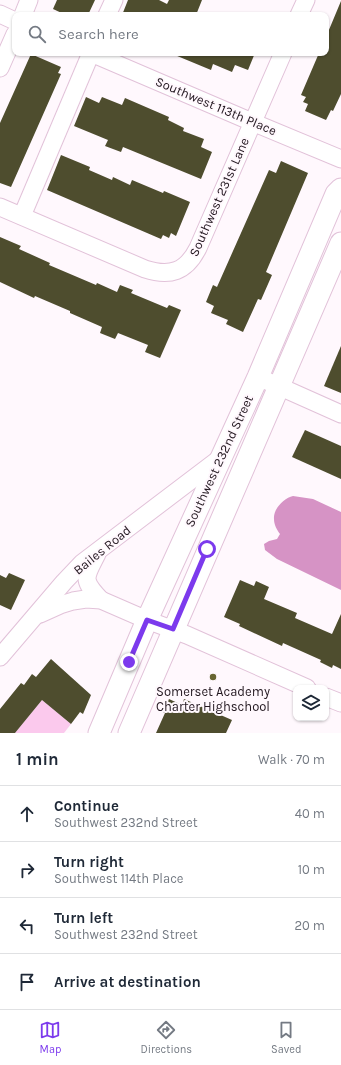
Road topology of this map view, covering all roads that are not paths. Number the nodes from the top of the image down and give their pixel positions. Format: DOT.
graph roads {
  1 [pos="30,0"];
  2 [pos="114,0"];
  3 [pos="306,0"];
  4 [pos="24,12"];
  5 [pos="108,12"];
  6 [pos="300,12"];
  7 [pos="0,14"];
  8 [pos="12,19"];
  9 [pos="12,41"];
  10 [pos="90,56"];
  11 [pos="98,56"];
  12 [pos="282,56"];
  13 [pos="0,68"];
  14 [pos="252,122"];
  15 [pos="341,159"];
  16 [pos="341,189"];
  17 [pos="0,207"];
  18 [pos="22,216"];
  19 [pos="341,243"];
  20 [pos="258,377"];
  21 [pos="278,387"];
  22 [pos="341,414"];
  23 [pos="220,459"];
  24 [pos="99,550"];
  25 [pos="101,600"];
  26 [pos="36,616"];
  27 [pos="147,620"];
  28 [pos="173,629"];
  29 [pos="2,651"];
  30 [pos="300,685"];
  31 [pos="329,698"];
  32 [pos="341,703"];
  33 [pos="99,733"];
  34 [pos="129,733"];
  1 -- 4 [label="street"];
  2 -- 5 [label="street"];
  3 -- 6 [label="street"];
  7 -- 8 [label="street"];
  9 -- 13 [label="street"];
  10 -- 18 [label="street"];
  11 -- 14 [label="street, Southwest 113th Place"];
  12 -- 14 [label="street, Southwest 231st Lane"];
  14 -- 15 [label="street, Southwest 113th Place"];
  14 -- 18 [label="street, Southwest 231st Lane"];
  16 -- 20 [label="street, Southwest 232nd Street"];
  17 -- 18 [label="street"];
  19 -- 21 [label="street, Southwest 232nd Street"];
  20 -- 21 [label="street"];
  20 -- 23 [label="street, Southwest 232nd Street"];
  21 -- 22 [label="street"];
  21 -- 28 [label="street, Southwest 232nd Street"];
  23 -- 24 [label="street, Bailes Road"];
  23 -- 27 [label="street, Southwest 232nd Street"];
  24 -- 25 [label="street"];
  24 -- 26 [label="street, Bailes Road"];
  25 -- 26 [label="street"];
  25 -- 27 [label="street"];
  26 -- 29 [label="street, Bailes Road"];
  27 -- 28 [label="street"];
  27 -- 33 [label="street, Southwest 232nd Street"];
  28 -- 30 [label="street"];
  28 -- 34 [label="street, Southwest 232nd Street"];
  31 -- 32 [label="street"];
}
